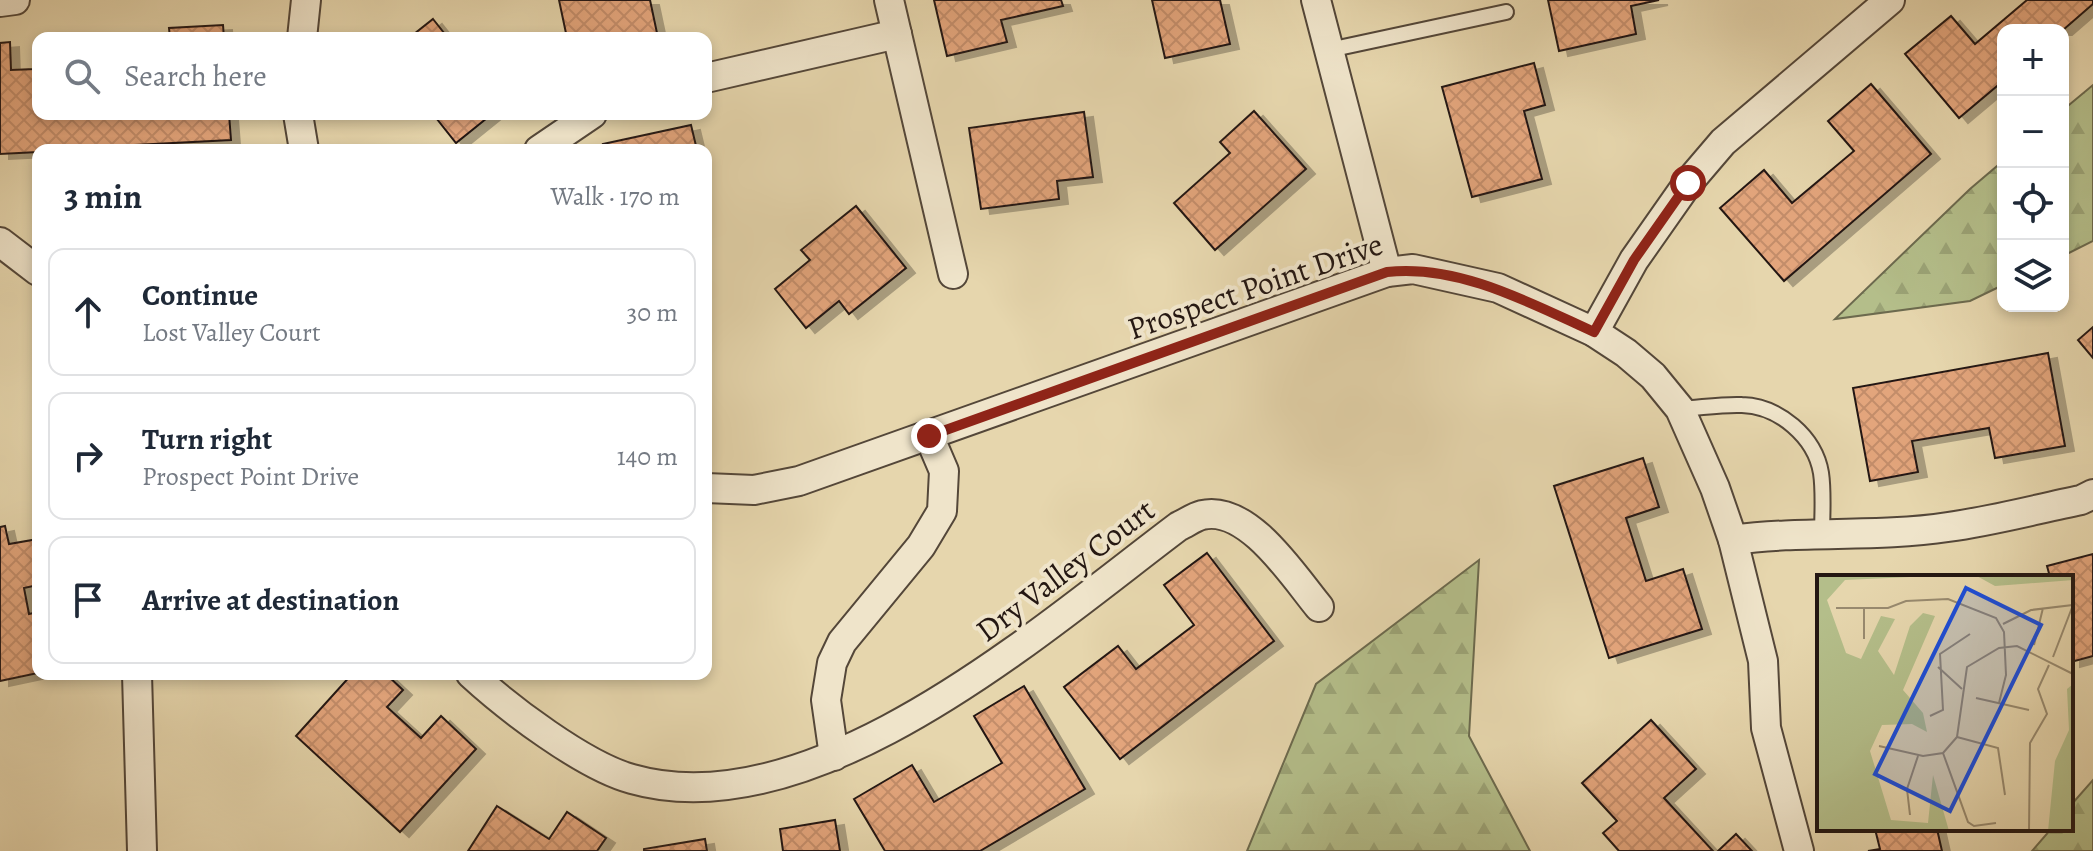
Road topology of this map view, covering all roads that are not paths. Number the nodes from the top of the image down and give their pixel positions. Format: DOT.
graph roads {
  1 [pos="15,0"];
  2 [pos="306,0"];
  3 [pos="889,0"];
  4 [pos="1316,0"];
  5 [pos="1890,0"];
  6 [pos="0,2"];
  7 [pos="1506,12"];
  8 [pos="303,32"];
  9 [pos="897,34"];
  10 [pos="1329,50"];
  11 [pos="712,77"];
  12 [pos="299,120"];
  13 [pos="583,120"];
  14 [pos="303,144"];
  15 [pos="548,144"];
  16 [pos="0,242"];
  17 [pos="32,266"];
  18 [pos="1387,272"];
  19 [pos="953,274"];
  20 [pos="1594,332"];
  21 [pos="1680,409"];
  22 [pos="929,436"];
  23 [pos="712,488"];
  24 [pos="2093,494"];
  25 [pos="1822,536"];
  26 [pos="1733,540"];
  27 [pos="1319,607"];
  28 [pos="137,680"];
  29 [pos="479,680"];
  30 [pos="834,756"];
  31 [pos="142,851"];
  32 [pos="1799,851"];
  1 -- 6 [label="street"];
  2 -- 8 [label="street"];
  3 -- 9 [label="street"];
  4 -- 10 [label="street"];
  5 -- 20 [label="street"];
  7 -- 10 [label="lane"];
  9 -- 11 [label="street"];
  9 -- 19 [label="street"];
  10 -- 18 [label="street"];
  12 -- 14 [label="street"];
  13 -- 15 [label="street"];
  16 -- 17 [label="street"];
  18 -- 20 [label="street, Prospect Point Drive"];
  18 -- 22 [label="street, Prospect Point Drive"];
  20 -- 21 [label="street, Prospect Point Drive"];
  21 -- 25 [label="lane"];
  21 -- 26 [label="street, Prospect Point Drive"];
  22 -- 23 [label="street, Prospect Point Drive"];
  22 -- 30 [label="street"];
  24 -- 25 [label="street"];
  25 -- 26 [label="street"];
  26 -- 32 [label="street, Prospect Point Drive"];
  27 -- 30 [label="street, Dry Valley Court"];
  28 -- 31 [label="street"];
  29 -- 30 [label="street, Dry Valley Court"];
}
